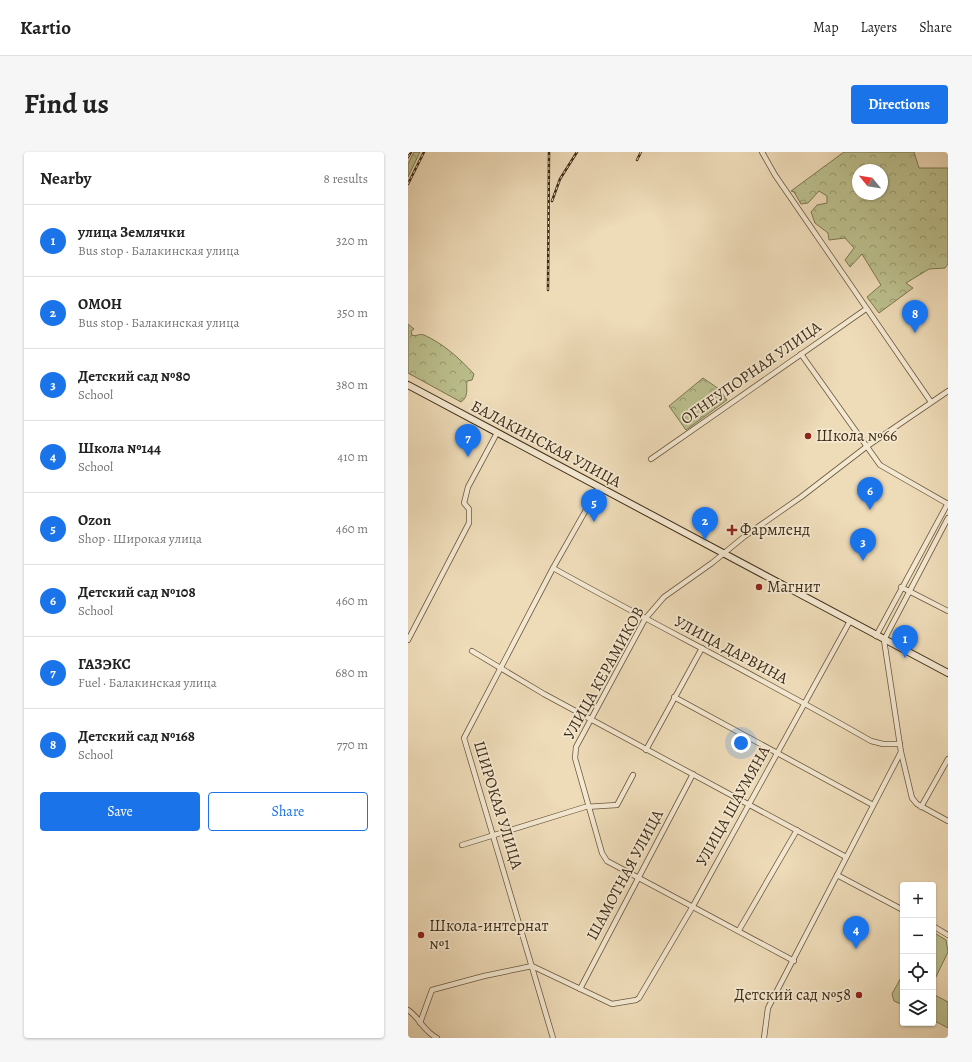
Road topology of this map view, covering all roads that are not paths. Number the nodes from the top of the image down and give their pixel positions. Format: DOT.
graph roads {
  1 [pos="762,152"];
  2 [pos="866,309"];
  3 [pos="801,354"];
  4 [pos="408,385"];
  5 [pos="948,390"];
  6 [pos="931,402"];
  7 [pos="497,433"];
  8 [pos="866,447"];
  9 [pos="651,458"];
  10 [pos="599,487"];
  11 [pos="948,504"];
  12 [pos="948,518"];
  13 [pos="723,554"];
  14 [pos="553,568"];
  15 [pos="901,587"];
  16 [pos="909,591"];
  17 [pos="948,611"];
  18 [pos="645,619"];
  19 [pos="850,621"];
  20 [pos="876,636"];
  21 [pos="408,640"];
  22 [pos="884,640"];
  23 [pos="702,648"];
  24 [pos="472,650"];
  25 [pos="501,669"];
  26 [pos="948,673"];
  27 [pos="674,697"];
  28 [pos="805,703"];
  29 [pos="590,720"];
  30 [pos="900,744"];
  31 [pos="646,750"];
  32 [pos="901,752"];
  33 [pos="777,753"];
  34 [pos="948,759"];
  35 [pos="693,774"];
  36 [pos="633,775"];
  37 [pos="749,803"];
  38 [pos="873,805"];
  39 [pos="590,806"];
  40 [pos="921,807"];
  41 [pos="948,821"];
  42 [pos="796,830"];
  43 [pos="493,835"];
  44 [pos="462,845"];
  45 [pos="846,857"];
  46 [pos="837,875"];
  47 [pos="638,877"];
  48 [pos="693,906"];
  49 [pos="900,908"];
  50 [pos="936,928"];
  51 [pos="739,930"];
  52 [pos="948,935"];
  53 [pos="794,960"];
  54 [pos="532,966"];
  55 [pos="580,989"];
  56 [pos="408,1010"];
  57 [pos="420,1023"];
  58 [pos="437,1038"];
  59 [pos="554,1038"];
  60 [pos="764,1038"];
  1 -- 2 [label="street"];
  2 -- 3 [label="street, ОГНЕУПОРНАЯ УЛИЦА"];
  2 -- 6 [label="street"];
  3 -- 8 [label="street"];
  3 -- 9 [label="street, ОГНЕУПОРНАЯ УЛИЦА"];
  4 -- 7 [label="main road, БАЛАКИНСКАЯ УЛИЦА"];
  5 -- 6 [label="street, УЛИЦА КЕРАМИКОВ"];
  6 -- 8 [label="street, УЛИЦА КЕРАМИКОВ"];
  7 -- 10 [label="main road, БАЛАКИНСКАЯ УЛИЦА"];
  7 -- 21 [label="street"];
  8 -- 11 [label="street"];
  8 -- 13 [label="street, УЛИЦА КЕРАМИКОВ"];
  10 -- 13 [label="main road, БАЛАКИНСКАЯ УЛИЦА"];
  10 -- 14 [label="street, ШИРОКАЯ УЛИЦА"];
  11 -- 15 [label="street"];
  12 -- 16 [label="street"];
  13 -- 18 [label="street, УЛИЦА КЕРАМИКОВ"];
  13 -- 19 [label="main road, БАЛАКИНСКАЯ УЛИЦА"];
  14 -- 18 [label="street, УЛИЦА ДАРВИНА"];
  14 -- 25 [label="street, ШИРОКАЯ УЛИЦА"];
  15 -- 16 [label="street"];
  15 -- 20 [label="street"];
  16 -- 17 [label="street"];
  16 -- 22 [label="street"];
  18 -- 23 [label="street, УЛИЦА ДАРВИНА"];
  18 -- 29 [label="street, УЛИЦА КЕРАМИКОВ"];
  19 -- 20 [label="main road, БАЛАКИНСКАЯ УЛИЦА"];
  19 -- 28 [label="street, УЛИЦА ШАУМЯНА"];
  20 -- 22 [label="main road, БАЛАКИНСКАЯ УЛИЦА"];
  22 -- 26 [label="main road, БАЛАКИНСКАЯ УЛИЦА"];
  22 -- 30 [label="street"];
  23 -- 27 [label="street"];
  23 -- 28 [label="street, УЛИЦА ДАРВИНА"];
  24 -- 25 [label="street"];
  25 -- 29 [label="street"];
  25 -- 43 [label="street, ШИРОКАЯ УЛИЦА"];
  27 -- 31 [label="street"];
  27 -- 33 [label="street"];
  28 -- 30 [label="street, УЛИЦА ДАРВИНА"];
  28 -- 33 [label="street, УЛИЦА ШАУМЯНА"];
  29 -- 31 [label="street"];
  29 -- 39 [label="street, УЛИЦА КЕРАМИКОВ"];
  30 -- 32 [label="street"];
  31 -- 35 [label="street"];
  32 -- 38 [label="street"];
  32 -- 40 [label="street"];
  33 -- 37 [label="street, УЛИЦА ШАУМЯНА"];
  33 -- 38 [label="street"];
  34 -- 40 [label="street"];
  35 -- 37 [label="street"];
  35 -- 47 [label="street, ШАМОТНАЯ УЛИЦА"];
  36 -- 39 [label="street"];
  37 -- 42 [label="street"];
  37 -- 48 [label="street, УЛИЦА ШАУМЯНА"];
  38 -- 45 [label="street"];
  39 -- 43 [label="street"];
  39 -- 47 [label="street, УЛИЦА КЕРАМИКОВ"];
  40 -- 41 [label="street"];
  42 -- 45 [label="street"];
  42 -- 51 [label="street"];
  43 -- 44 [label="street"];
  43 -- 54 [label="street, ШИРОКАЯ УЛИЦА"];
  45 -- 46 [label="street"];
  46 -- 49 [label="street"];
  46 -- 53 [label="street"];
  47 -- 48 [label="street, УЛИЦА КЕРАМИКОВ"];
  47 -- 55 [label="street, ШАМОТНАЯ УЛИЦА"];
  48 -- 51 [label="street, УЛИЦА КЕРАМИКОВ"];
  48 -- 55 [label="street, УЛИЦА ШАУМЯНА"];
  50 -- 52 [label="street"];
  51 -- 53 [label="street, УЛИЦА КЕРАМИКОВ"];
  53 -- 60 [label="street"];
  54 -- 55 [label="street"];
  54 -- 57 [label="street"];
  54 -- 59 [label="street, ШИРОКАЯ УЛИЦА"];
  56 -- 57 [label="street"];
  57 -- 58 [label="street"];
}
